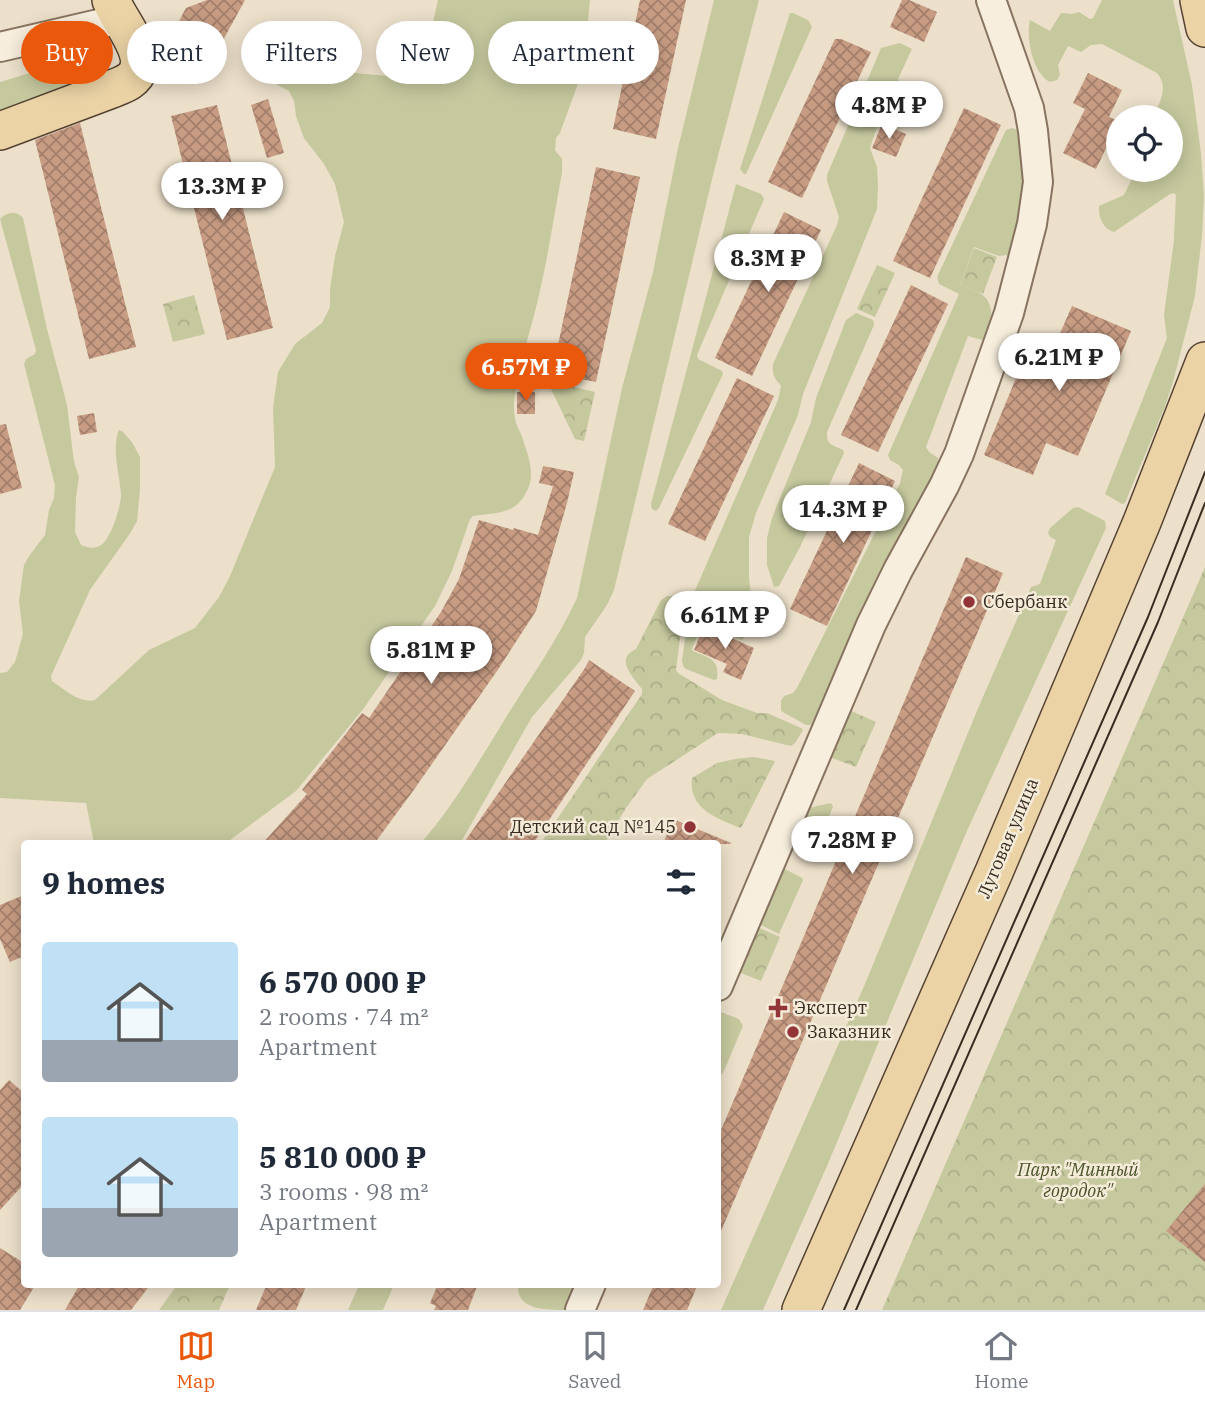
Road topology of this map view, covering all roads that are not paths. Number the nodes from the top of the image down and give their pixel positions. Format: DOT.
graph roads {
  1 [pos="991,0"];
  2 [pos="1199,0"];
  3 [pos="116,10"];
  4 [pos="1205,28"];
  5 [pos="0,47"];
  6 [pos="0,131"];
  7 [pos="1205,361"];
  8 [pos="721,979"];
  9 [pos="589,1288"];
  10 [pos="580,1310"];
  11 [pos="801,1310"];
  1 -- 8 [label="street"];
  2 -- 4 [label="main road"];
  3 -- 5 [label="street"];
  3 -- 6 [label="main road"];
  7 -- 11 [label="main road, Луговая улица"];
  9 -- 10 [label="street"];
}
